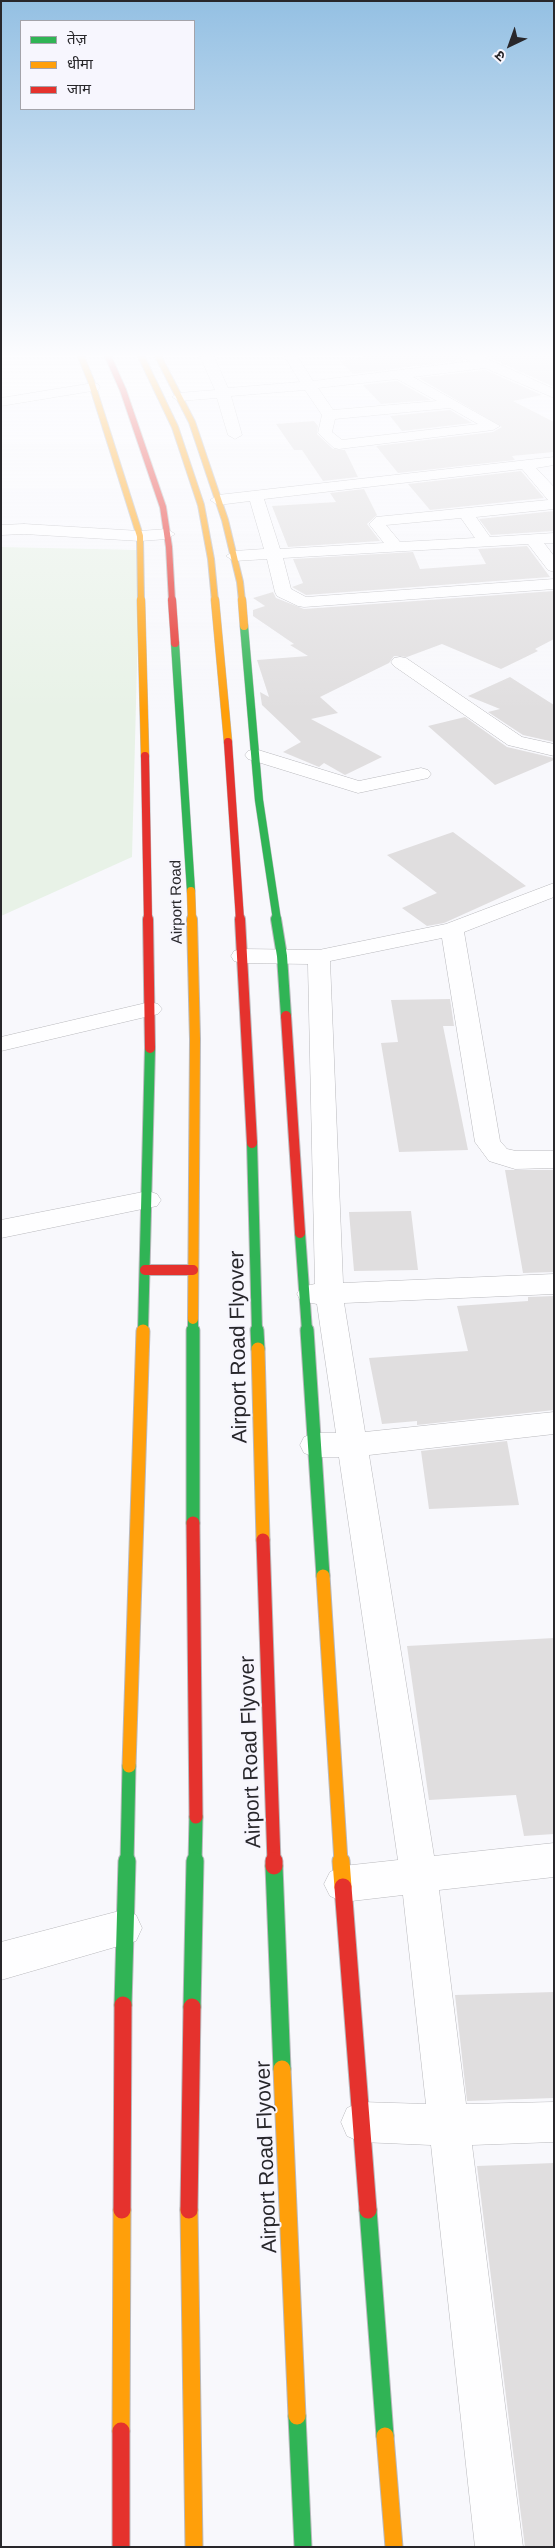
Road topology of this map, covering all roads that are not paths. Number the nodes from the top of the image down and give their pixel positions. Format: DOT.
graph roads {
  1 [pos="120,473"];
  2 [pos="151,473"];
  3 [pos="190,473"];
  4 [pos="209,473"];
  5 [pos="452,473"];
  6 [pos="533,473"];
  7 [pos="256,497"];
  8 [pos="554,497"];
  9 [pos="218,500"];
  10 [pos="554,504"];
  11 [pos="465,513"];
  12 [pos="1,530"];
  13 [pos="167,534"];
  14 [pos="140,536"];
  15 [pos="554,538"];
  16 [pos="533,540"];
  17 [pos="486,542"];
  18 [pos="396,547"];
  19 [pos="274,554"];
  20 [pos="234,556"];
  21 [pos="554,567"];
  22 [pos="554,584"];
  23 [pos="400,662"];
  24 [pos="235,674"];
  25 [pos="554,750"];
  26 [pos="255,755"];
  27 [pos="421,774"];
  28 [pos="554,890"];
  29 [pos="452,929"];
  30 [pos="242,956"];
  31 [pos="282,956"];
  32 [pos="319,957"];
  33 [pos="150,1009"];
  34 [pos="1,1044"];
  35 [pos="554,1158"];
  36 [pos="148,1200"];
  37 [pos="1,1228"];
  38 [pos="145,1270"];
  39 [pos="193,1270"];
  40 [pos="554,1284"];
  41 [pos="317,1294"];
  42 [pos="554,1423"];
  43 [pos="315,1445"];
  44 [pos="352,1445"];
  45 [pos="554,1860"];
  46 [pos="420,1876"];
  47 [pos="343,1884"];
  48 [pos="123,1928"];
  49 [pos="1,1961"];
  50 [pos="361,2122"];
  51 [pos="554,2122"];
  52 [pos="451,2124"];
  53 [pos="121,2547"];
  54 [pos="194,2547"];
  55 [pos="303,2547"];
  56 [pos="394,2547"];
  57 [pos="499,2547"];
  1 -- 14 [label="street"];
  2 -- 13 [label="street"];
  3 -- 24 [label="street"];
  4 -- 9 [label="street"];
  5 -- 7 [label="street"];
  6 -- 8 [label="street"];
  7 -- 9 [label="street"];
  7 -- 19 [label="street"];
  9 -- 20 [label="street"];
  10 -- 11 [label="street"];
  11 -- 17 [label="street"];
  11 -- 18 [label="street"];
  12 -- 14 [label="street"];
  13 -- 14 [label="street"];
  13 -- 39 [label="street, Airport Road"];
  14 -- 33 [label="street"];
  15 -- 16 [label="street"];
  16 -- 17 [label="street"];
  16 -- 21 [label="street"];
  17 -- 18 [label="street"];
  18 -- 19 [label="street"];
  19 -- 20 [label="street"];
  19 -- 22 [label="street"];
  20 -- 24 [label="street"];
  23 -- 25 [label="street"];
  24 -- 26 [label="street"];
  24 -- 30 [label="street, Airport Road Flyover"];
  26 -- 27 [label="street"];
  26 -- 31 [label="street"];
  28 -- 29 [label="street"];
  29 -- 32 [label="street"];
  29 -- 35 [label="street"];
  30 -- 31 [label="street"];
  30 -- 55 [label="street, Airport Road Flyover"];
  31 -- 32 [label="street"];
  31 -- 41 [label="street"];
  32 -- 41 [label="street"];
  33 -- 34 [label="street"];
  33 -- 36 [label="street"];
  36 -- 37 [label="street"];
  36 -- 38 [label="street"];
  38 -- 39 [label="street"];
  38 -- 48 [label="street"];
  39 -- 54 [label="street"];
  40 -- 41 [label="street"];
  41 -- 43 [label="street"];
  41 -- 44 [label="street"];
  42 -- 44 [label="street"];
  43 -- 44 [label="street"];
  43 -- 47 [label="street"];
  44 -- 46 [label="street"];
  45 -- 46 [label="street"];
  46 -- 47 [label="street"];
  46 -- 52 [label="street"];
  47 -- 50 [label="street"];
  48 -- 49 [label="street"];
  48 -- 53 [label="street"];
  50 -- 52 [label="street"];
  50 -- 56 [label="street"];
  51 -- 52 [label="street"];
  52 -- 57 [label="street"];
}
